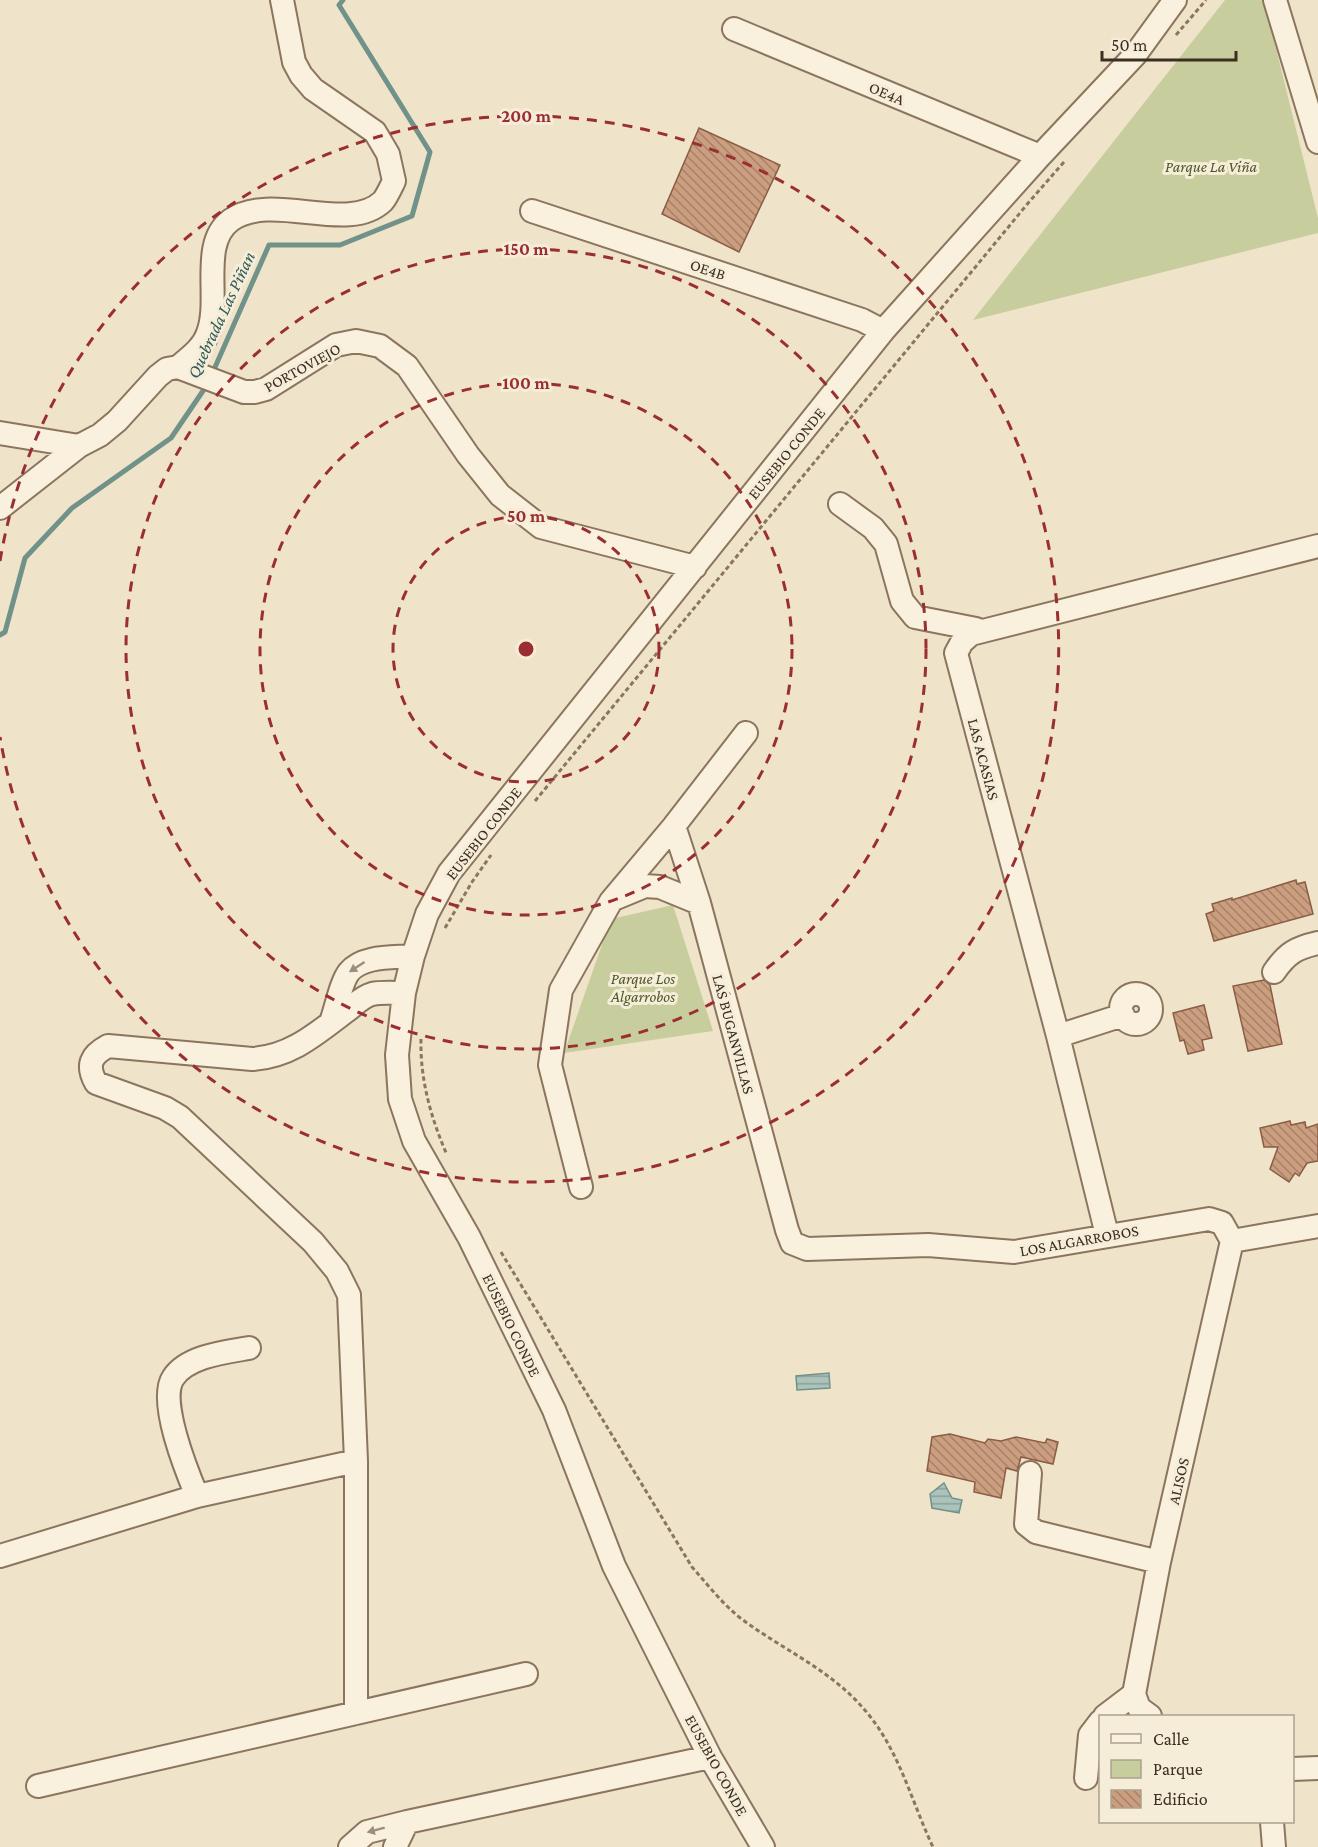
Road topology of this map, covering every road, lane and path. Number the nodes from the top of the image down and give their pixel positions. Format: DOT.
graph roads {
  1 [pos="282,0"];
  2 [pos="1175,0"];
  3 [pos="1206,0"];
  4 [pos="1275,0"];
  5 [pos="734,29"];
  6 [pos="1176,36"];
  7 [pos="1318,142"];
  8 [pos="1040,156"];
  9 [pos="1067,158"];
  10 [pos="532,211"];
  11 [pos="883,331"];
  12 [pos="188,371"];
  13 [pos="0,433"];
  14 [pos="79,446"];
  15 [pos="840,504"];
  16 [pos="0,508"];
  17 [pos="1318,546"];
  18 [pos="695,567"];
  19 [pos="978,632"];
  20 [pos="747,733"];
  21 [pos="532,804"];
  22 [pos="674,826"];
  23 [pos="495,849"];
  24 [pos="611,901"];
  25 [pos="699,903"];
  26 [pos="445,928"];
  27 [pos="1318,943"];
  28 [pos="413,956"];
  29 [pos="1274,972"];
  30 [pos="404,993"];
  31 [pos="1123,1015"];
  32 [pos="331,1022"];
  33 [pos="421,1029"];
  34 [pos="1058,1036"];
  35 [pos="449,1160"];
  36 [pos="581,1187"];
  37 [pos="1318,1226"];
  38 [pos="1107,1235"];
  39 [pos="1232,1241"];
  40 [pos="792,1243"];
  41 [pos="497,1246"];
  42 [pos="249,1348"];
  43 [pos="356,1461"];
  44 [pos="1030,1473"];
  45 [pos="197,1497"];
  46 [pos="0,1556"];
  47 [pos="1159,1562"];
  48 [pos="526,1674"];
  49 [pos="1134,1694"];
  50 [pos="356,1713"];
  51 [pos="1106,1715"];
  52 [pos="1149,1715"];
  53 [pos="1099,1724"];
  54 [pos="710,1757"];
  55 [pos="1318,1768"];
  56 [pos="1294,1769"];
  57 [pos="1086,1778"];
  58 [pos="38,1786"];
  59 [pos="407,1822"];
  60 [pos="1272,1823"];
  61 [pos="350,1847"];
  62 [pos="395,1847"];
  63 [pos="763,1847"];
  64 [pos="933,1847"];
  65 [pos="1274,1847"];
  1 -- 12 [label="street"];
  2 -- 8 [label="street, EUSEBIO CONDE"];
  3 -- 6 [label="path"];
  4 -- 7 [label="street"];
  5 -- 8 [label="street, OE4A"];
  8 -- 11 [label="street, EUSEBIO CONDE"];
  9 -- 21 [label="path"];
  10 -- 11 [label="street, OE4B"];
  11 -- 18 [label="street, EUSEBIO CONDE"];
  12 -- 14 [label="street"];
  12 -- 18 [label="street, PORTOVIEJO"];
  13 -- 14 [label="street"];
  14 -- 16 [label="street"];
  15 -- 19 [label="street"];
  17 -- 19 [label="street, LAS ACASIAS"];
  18 -- 28 [label="street, EUSEBIO CONDE"];
  19 -- 34 [label="street, LAS ACASIAS"];
  20 -- 22 [label="street"];
  22 -- 24 [label="street"];
  22 -- 25 [label="street, LAS BUGANVILLAS"];
  23 -- 26 [label="path"];
  24 -- 25 [label="street"];
  24 -- 36 [label="street"];
  25 -- 40 [label="street, LAS BUGANVILLAS"];
  27 -- 29 [label="street"];
  28 -- 30 [label="street, EUSEBIO CONDE"];
  28 -- 32 [label="street, one-way"];
  30 -- 32 [label="street"];
  30 -- 54 [label="street, EUSEBIO CONDE"];
  31 -- 34 [label="street"];
  32 -- 43 [label="street"];
  33 -- 35 [label="path"];
  34 -- 38 [label="street, LAS ACASIAS"];
  37 -- 39 [label="street"];
  38 -- 39 [label="street, LOS ALGARROBOS"];
  38 -- 40 [label="street, LOS ALGARROBOS"];
  39 -- 47 [label="street, ALISOS"];
  41 -- 64 [label="path"];
  42 -- 45 [label="street"];
  43 -- 45 [label="street"];
  43 -- 50 [label="street"];
  44 -- 47 [label="street"];
  45 -- 46 [label="street"];
  47 -- 49 [label="street, ALISOS"];
  48 -- 50 [label="street"];
  49 -- 51 [label="street"];
  49 -- 52 [label="street"];
  50 -- 58 [label="street"];
  53 -- 57 [label="street"];
  54 -- 59 [label="street"];
  54 -- 63 [label="street, EUSEBIO CONDE"];
  55 -- 56 [label="street"];
  59 -- 61 [label="street, one-way"];
  59 -- 62 [label="street"];
  60 -- 65 [label="street"];
}
